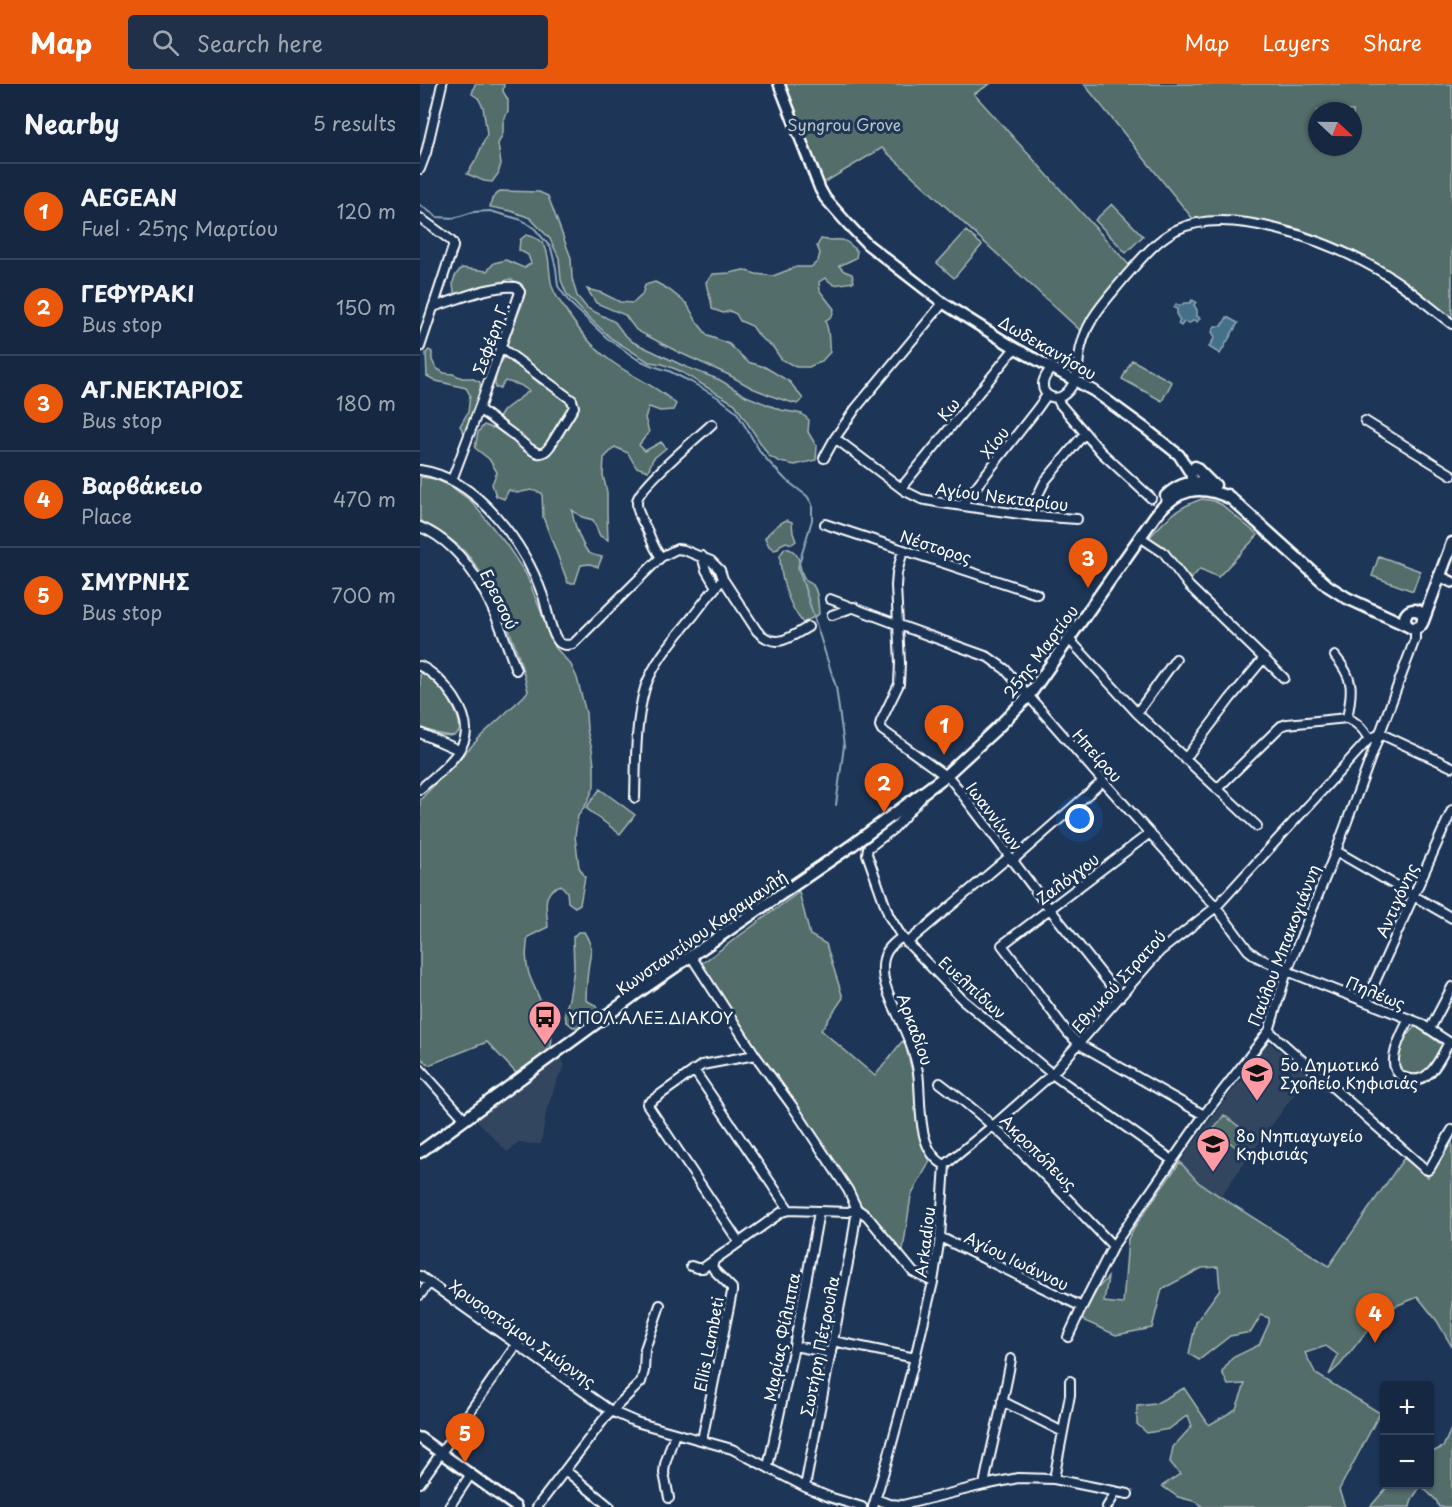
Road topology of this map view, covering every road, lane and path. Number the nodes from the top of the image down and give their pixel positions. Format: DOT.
graph roads {
  1 [pos="442,84"];
  2 [pos="779,84"];
  3 [pos="420,169"];
  4 [pos="420,218"];
  5 [pos="943,303"];
  6 [pos="434,307"];
  7 [pos="1452,324"];
  8 [pos="420,347"];
  9 [pos="500,347"];
  10 [pos="1016,348"];
  11 [pos="1051,368"];
  12 [pos="1074,380"];
  13 [pos="1047,395"];
  14 [pos="1057,398"];
  15 [pos="479,410"];
  16 [pos="1365,421"];
  17 [pos="712,424"];
  18 [pos="1085,433"];
  19 [pos="835,438"];
  20 [pos="824,458"];
  21 [pos="1192,468"];
  22 [pos="420,470"];
  23 [pos="1452,474"];
  24 [pos="452,480"];
  25 [pos="1214,485"];
  26 [pos="1180,486"];
  27 [pos="1197,486"];
  28 [pos="901,488"];
  29 [pos="1151,498"];
  30 [pos="1232,500"];
  31 [pos="961,506"];
  32 [pos="1034,516"];
  33 [pos="1155,516"];
  34 [pos="1077,519"];
  35 [pos="825,524"];
  36 [pos="420,527"];
  37 [pos="1140,537"];
  38 [pos="1452,543"];
  39 [pos="903,549"];
  40 [pos="702,556"];
  41 [pos="661,557"];
  42 [pos="1439,576"];
  43 [pos="723,579"];
  44 [pos="1452,582"];
  45 [pos="716,587"];
  46 [pos="1037,594"];
  47 [pos="1432,597"];
  48 [pos="830,598"];
  49 [pos="854,608"];
  50 [pos="1375,610"];
  51 [pos="1413,611"];
  52 [pos="832,615"];
  53 [pos="899,625"];
  54 [pos="1416,625"];
  55 [pos="808,627"];
  56 [pos="1069,639"];
  57 [pos="1335,656"];
  58 [pos="1264,658"];
  59 [pos="1176,659"];
  60 [pos="420,666"];
  61 [pos="516,670"];
  62 [pos="1284,678"];
  63 [pos="1028,697"];
  64 [pos="1137,713"];
  65 [pos="1347,718"];
  66 [pos="420,733"];
  67 [pos="1381,734"];
  68 [pos="1369,739"];
  69 [pos="459,750"];
  70 [pos="1185,759"];
  71 [pos="1452,767"];
  72 [pos="944,777"];
  73 [pos="1103,781"];
  74 [pos="420,789"];
  75 [pos="1217,789"];
  76 [pos="926,791"];
  77 [pos="635,798"];
  78 [pos="1452,810"];
  79 [pos="1257,826"];
  80 [pos="873,830"];
  81 [pos="1150,833"];
  82 [pos="1336,851"];
  83 [pos="1011,859"];
  84 [pos="1413,896"];
  85 [pos="1216,907"];
  86 [pos="1049,908"];
  87 [pos="1452,918"];
  88 [pos="904,940"];
  89 [pos="691,956"];
  90 [pos="1287,971"];
  91 [pos="1452,987"];
  92 [pos="1120,997"];
  93 [pos="1365,1002"];
  94 [pos="1409,1019"];
  95 [pos="1430,1029"];
  96 [pos="1269,1031"];
  97 [pos="1450,1043"];
  98 [pos="1079,1044"];
  99 [pos="755,1055"];
  100 [pos="420,1069"];
  101 [pos="694,1070"];
  102 [pos="1052,1074"];
  103 [pos="940,1083"];
  104 [pos="1204,1115"];
  105 [pos="464,1119"];
  106 [pos="994,1125"];
  107 [pos="1452,1130"];
  108 [pos="420,1152"];
  109 [pos="1172,1160"];
  110 [pos="945,1165"];
  111 [pos="857,1209"];
  112 [pos="789,1210"];
  113 [pos="819,1212"];
  114 [pos="940,1237"];
  115 [pos="739,1242"];
  116 [pos="1113,1246"];
  117 [pos="714,1260"];
  118 [pos="691,1266"];
  119 [pos="420,1276"];
  120 [pos="429,1282"];
  121 [pos="933,1282"];
  122 [pos="420,1295"];
  123 [pos="660,1305"];
  124 [pos="1082,1307"];
  125 [pos="1068,1337"];
  126 [pos="833,1341"];
  127 [pos="516,1344"];
  128 [pos="794,1346"];
  129 [pos="831,1353"];
  130 [pos="915,1358"];
  131 [pos="1011,1359"];
  132 [pos="1070,1381"];
  133 [pos="1002,1401"];
  134 [pos="611,1411"];
  135 [pos="1063,1432"];
  136 [pos="675,1433"];
  137 [pos="420,1438"];
  138 [pos="702,1440"];
  139 [pos="441,1453"];
  140 [pos="768,1467"];
  141 [pos="565,1470"];
  142 [pos="471,1474"];
  143 [pos="1054,1479"];
  144 [pos="420,1483"];
  145 [pos="984,1485"];
  146 [pos="805,1487"];
  147 [pos="1115,1491"];
  148 [pos="1128,1494"];
  149 [pos="669,1498"];
  150 [pos="875,1503"];
  151 [pos="890,1505"];
  152 [pos="449,1507"];
  153 [pos="516,1507"];
  154 [pos="537,1507"];
  155 [pos="610,1507"];
  156 [pos="862,1507"];
  157 [pos="1107,1507"];
  1 -- 3 [label="street"];
  2 -- 5 [label="street, Δωδεκανήσου"];
  4 -- 6 [label="street"];
  5 -- 10 [label="street, Δωδεκανήσου"];
  5 -- 19 [label="street"];
  6 -- 8 [label="street"];
  6 -- 9 [label="street, Σεφέρη Γ."];
  7 -- 12 [label="street"];
  9 -- 15 [label="street, Σεφέρη Γ."];
  9 -- 15 [label="street"];
  10 -- 11 [label="street, Δωδεκανήσου"];
  10 -- 28 [label="street, Κω"];
  11 -- 12 [label="street, Δωδεκανήσου"];
  11 -- 13 [label="street, Χίου"];
  12 -- 14 [label="street"];
  12 -- 21 [label="street, Δωδεκανήσου"];
  13 -- 14 [label="street"];
  13 -- 31 [label="street, Χίου"];
  14 -- 18 [label="street"];
  15 -- 24 [label="street, Σεφέρη Γ."];
  16 -- 23 [label="street"];
  17 -- 41 [label="street"];
  18 -- 29 [label="street"];
  18 -- 32 [label="street"];
  19 -- 20 [label="street"];
  19 -- 28 [label="street, Αγίου Νεκταρίου"];
  21 -- 25 [label="main road"];
  21 -- 26 [label="main road"];
  21 -- 27 [label="street, Δωδεκανήσου"];
  22 -- 24 [label="street"];
  24 -- 41 [label="street"];
  25 -- 27 [label="main road"];
  25 -- 30 [label="main road"];
  26 -- 27 [label="main road, 25ης Μαρτίου"];
  26 -- 33 [label="main road, 25ης Μαρτίου"];
  27 -- 30 [label="main road"];
  27 -- 33 [label="main road, 25ης Μαρτίου"];
  28 -- 31 [label="street, Αγίου Νεκταρίου"];
  30 -- 50 [label="main road"];
  31 -- 32 [label="street, Αγίου Νεκταρίου"];
  32 -- 34 [label="street, Αγίου Νεκταρίου"];
  33 -- 37 [label="main road, 25ης Μαρτίου"];
  35 -- 39 [label="street, Νέστορος"];
  36 -- 61 [label="street, Ερεσσού"];
  37 -- 56 [label="main road, 25ης Μαρτίου"];
  37 -- 58 [label="street"];
  38 -- 42 [label="main road, Παύλου Μπακογιάννη"];
  39 -- 46 [label="street, Νέστορος"];
  39 -- 53 [label="street, Ιωαννίνων"];
  40 -- 41 [label="street"];
  40 -- 43 [label="street"];
  40 -- 45 [label="street"];
  42 -- 44 [label="street"];
  42 -- 47 [label="main road, Παύλου Μπακογιάννη"];
  43 -- 45 [label="street"];
  43 -- 55 [label="street"];
  45 -- 77 [label="street"];
  47 -- 51 [label="main road"];
  47 -- 54 [label="main road, Παύλου Μπακογιάννη"];
  48 -- 49 [label="street, Ηπείρου"];
  49 -- 52 [label="street"];
  49 -- 53 [label="street, Ηπείρου"];
  50 -- 51 [label="main road"];
  50 -- 54 [label="main road"];
  51 -- 54 [label="main road"];
  51 -- 54 [label="main road"];
  53 -- 63 [label="street, Ηπείρου"];
  53 -- 72 [label="street, Ιωαννίνων"];
  54 -- 67 [label="street, Παύλου Μπακογιάννη"];
  56 -- 63 [label="main road, 25ης Μαρτίου"];
  56 -- 64 [label="street"];
  57 -- 65 [label="street"];
  58 -- 62 [label="street"];
  58 -- 70 [label="street"];
  59 -- 64 [label="street"];
  60 -- 69 [label="street"];
  63 -- 72 [label="main road, 25ης Μαρτίου"];
  63 -- 73 [label="street, Ηπείρου"];
  64 -- 70 [label="street"];
  65 -- 68 [label="street"];
  65 -- 75 [label="street"];
  66 -- 69 [label="street"];
  67 -- 68 [label="street, Εθνικού Στρατού"];
  67 -- 71 [label="street"];
  67 -- 82 [label="street, Παύλου Μπακογιάννη"];
  68 -- 85 [label="street, Εθνικού Στρατού"];
  69 -- 74 [label="street"];
  70 -- 75 [label="street"];
  72 -- 76 [label="main road, 25ης Μαρτίου"];
  72 -- 83 [label="street, Ιωαννίνων"];
  73 -- 81 [label="street, Ηπείρου"];
  73 -- 83 [label="street, Αρκαδίου"];
  75 -- 79 [label="street"];
  76 -- 80 [label="main road, 25ης Μαρτίου"];
  76 -- 88 [label="street, Ευελπίδων"];
  78 -- 84 [label="street, Αντιγόνης"];
  80 -- 89 [label="main road, Κωνσταντίνου Καραμανλή"];
  81 -- 85 [label="street, Ηπείρου"];
  81 -- 86 [label="street, Ζαλόγγου"];
  82 -- 84 [label="street"];
  82 -- 90 [label="street, Παύλου Μπακογιάννη"];
  83 -- 86 [label="street, Ιωαννίνων"];
  83 -- 88 [label="street, Αρκαδίου"];
  84 -- 87 [label="street"];
  84 -- 93 [label="street, Αντιγόνης"];
  85 -- 90 [label="street, Ηπείρου"];
  85 -- 92 [label="street, Εθνικού Στρατού"];
  86 -- 92 [label="street, Ιωαννίνων"];
  86 -- 98 [label="street, Ζαλόγγου"];
  88 -- 102 [label="street, Ευελπίδων"];
  88 -- 110 [label="street, Αρκαδίου"];
  89 -- 99 [label="street"];
  89 -- 105 [label="main road, Κωνσταντίνου Καραμανλή"];
  90 -- 93 [label="street, Πηλέως"];
  90 -- 96 [label="street, Παύλου Μπακογιάννη"];
  91 -- 95 [label="street"];
  92 -- 98 [label="street, Εθνικού Στρατού"];
  93 -- 94 [label="street, Πηλέως"];
  94 -- 95 [label="street, Πηλέως"];
  94 -- 97 [label="street"];
  95 -- 97 [label="street, Πηλέως"];
  96 -- 104 [label="street, Παύλου Μπακογιάννη"];
  96 -- 107 [label="street"];
  98 -- 102 [label="street, Εθνικού Στρατού"];
  98 -- 104 [label="street"];
  99 -- 101 [label="street"];
  99 -- 111 [label="street"];
  100 -- 105 [label="street"];
  101 -- 112 [label="street"];
  101 -- 115 [label="street"];
  102 -- 106 [label="street, Εθνικού Στρατού"];
  102 -- 109 [label="street, Ευελπίδων"];
  103 -- 106 [label="street, Ακροπόλεως"];
  104 -- 109 [label="street, Παύλου Μπακογιάννη"];
  105 -- 108 [label="main road, Κωνσταντίνου Καραμανλή"];
  106 -- 110 [label="street, Εθνικού Στρατού"];
  106 -- 116 [label="street, Ακροπόλεως"];
  109 -- 116 [label="street, Παύλου Μπακογιάννη"];
  110 -- 114 [label="street, Arkadiou"];
  111 -- 113 [label="street"];
  111 -- 121 [label="street"];
  111 -- 126 [label="street, Σωτήρη Πέτρουλα"];
  112 -- 113 [label="street"];
  112 -- 115 [label="street"];
  113 -- 128 [label="street, Μαρίας Φίλιππα"];
  114 -- 121 [label="street, Arkadiou"];
  114 -- 124 [label="street, Αγίου Ιωάννου"];
  115 -- 117 [label="street"];
  116 -- 124 [label="street, Παύλου Μπακογιάννη"];
  117 -- 118 [label="street"];
  117 -- 138 [label="street, Ellis Lambeti"];
  119 -- 120 [label="street, Χρυσοστόμου Σμύρνης"];
  120 -- 122 [label="street"];
  120 -- 127 [label="street, Χρυσοστόμου Σμύρνης"];
  121 -- 130 [label="street, Arkadiou"];
  123 -- 134 [label="street"];
  124 -- 125 [label="street, Παύλου Μπακογιάννη"];
  126 -- 129 [label="street, Σωτήρη Πέτρουλα"];
  126 -- 130 [label="street"];
  127 -- 134 [label="street, Χρυσοστόμου Σμύρνης"];
  127 -- 139 [label="street"];
  128 -- 129 [label="street"];
  128 -- 140 [label="street, Μαρίας Φίλιππα"];
  129 -- 146 [label="street, Σωτήρη Πέτρουλα"];
  130 -- 150 [label="street, Arkadiou"];
  131 -- 133 [label="street"];
  132 -- 135 [label="street"];
  133 -- 135 [label="street"];
  133 -- 145 [label="street"];
  134 -- 136 [label="street, Χρυσοστόμου Σμύρνης"];
  134 -- 141 [label="street"];
  135 -- 143 [label="street"];
  136 -- 138 [label="street, Χρυσοστόμου Σμύρνης"];
  136 -- 149 [label="street"];
  137 -- 139 [label="street"];
  138 -- 140 [label="street, Χρυσοστόμου Σμύρνης"];
  139 -- 142 [label="street"];
  139 -- 144 [label="street"];
  140 -- 146 [label="street, Χρυσοστόμου Σμύρνης"];
  141 -- 154 [label="street"];
  141 -- 155 [label="street"];
  142 -- 152 [label="street"];
  142 -- 153 [label="street"];
  143 -- 145 [label="street"];
  143 -- 147 [label="street"];
  145 -- 151 [label="street"];
  146 -- 156 [label="street, Χρυσοστόμου Σμύρνης"];
  147 -- 148 [label="street"];
  147 -- 157 [label="street"];
  150 -- 151 [label="street"];
}
